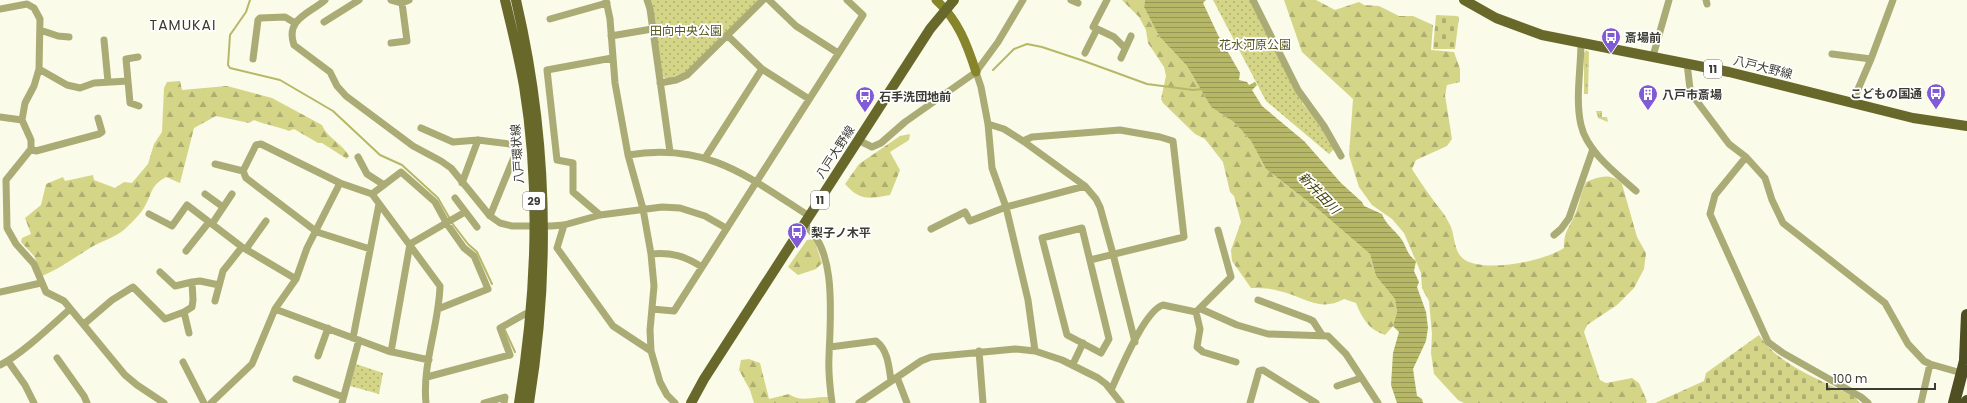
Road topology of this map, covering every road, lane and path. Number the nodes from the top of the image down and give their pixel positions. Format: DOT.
graph roads {
  1 [pos="325,0"];
  2 [pos="359,0"];
  3 [pos="391,0"];
  4 [pos="409,0"];
  5 [pos="505,0"];
  6 [pos="516,0"];
  7 [pos="647,0"];
  8 [pos="763,0"];
  9 [pos="769,0"];
  10 [pos="847,0"];
  11 [pos="936,0"];
  12 [pos="954,0"];
  13 [pos="1023,0"];
  14 [pos="1107,0"];
  15 [pos="1253,0"];
  16 [pos="1464,0"];
  17 [pos="1669,0"];
  18 [pos="1893,0"];
  19 [pos="606,1"];
  20 [pos="402,3"];
  21 [pos="945,8"];
  22 [pos="0,9"];
  23 [pos="550,19"];
  24 [pos="324,22"];
  25 [pos="295,23"];
  26 [pos="652,29"];
  27 [pos="1097,29"];
  28 [pos="40,30"];
  29 [pos="611,36"];
  30 [pos="727,36"];
  31 [pos="1131,36"];
  32 [pos="69,37"];
  33 [pos="104,40"];
  34 [pos="1581,42"];
  35 [pos="391,43"];
  36 [pos="1126,48"];
  37 [pos="838,53"];
  38 [pos="1085,53"];
  39 [pos="1832,54"];
  40 [pos="1653,56"];
  41 [pos="138,57"];
  42 [pos="612,58"];
  43 [pos="1121,58"];
  44 [pos="253,59"];
  45 [pos="1871,59"];
  46 [pos="1687,63"];
  47 [pos="39,69"];
  48 [pos="762,69"];
  49 [pos="976,72"];
  50 [pos="108,82"];
  51 [pos="128,82"];
  52 [pos="660,83"];
  53 [pos="809,99"];
  54 [pos="1852,103"];
  55 [pos="139,106"];
  56 [pos="0,117"];
  57 [pos="98,118"];
  58 [pos="22,120"];
  59 [pos="988,124"];
  60 [pos="1967,126"];
  61 [pos="421,128"];
  62 [pos="478,140"];
  63 [pos="858,140"];
  64 [pos="1023,141"];
  65 [pos="31,149"];
  66 [pos="1593,149"];
  67 [pos="670,152"];
  68 [pos="628,155"];
  69 [pos="1341,156"];
  70 [pos="1746,157"];
  71 [pos="358,158"];
  72 [pos="705,158"];
  73 [pos="215,164"];
  74 [pos="243,171"];
  75 [pos="3,181"];
  76 [pos="756,182"];
  77 [pos="340,183"];
  78 [pos="462,183"];
  79 [pos="384,185"];
  80 [pos="1085,186"];
  81 [pos="1636,191"];
  82 [pos="205,194"];
  83 [pos="232,194"];
  84 [pos="372,194"];
  85 [pos="455,198"];
  86 [pos="380,204"];
  87 [pos="223,207"];
  88 [pos="1006,207"];
  89 [pos="643,209"];
  90 [pos="465,212"];
  91 [pos="149,214"];
  92 [pos="600,215"];
  93 [pos="490,216"];
  94 [pos="266,221"];
  95 [pos="806,221"];
  96 [pos="210,223"];
  97 [pos="447,224"];
  98 [pos="564,225"];
  99 [pos="477,227"];
  100 [pos="539,227"];
  101 [pos="726,228"];
  102 [pos="931,229"];
  103 [pos="1218,230"];
  104 [pos="317,232"];
  105 [pos="1554,235"];
  106 [pos="410,244"];
  107 [pos="244,248"];
  108 [pos="370,249"];
  109 [pos="186,251"];
  110 [pos="651,254"];
  111 [pos="1113,254"];
  112 [pos="1090,260"];
  113 [pos="702,267"];
  114 [pos="160,272"];
  115 [pos="296,279"];
  116 [pos="192,282"];
  117 [pos="41,283"];
  118 [pos="219,285"];
  119 [pos="0,292"];
  120 [pos="1258,300"];
  121 [pos="215,302"];
  122 [pos="70,309"];
  123 [pos="275,309"];
  124 [pos="438,309"];
  125 [pos="652,309"];
  126 [pos="1198,311"];
  127 [pos="184,312"];
  128 [pos="531,313"];
  129 [pos="1967,315"];
  130 [pos="84,324"];
  131 [pos="328,328"];
  132 [pos="189,334"];
  133 [pos="1322,335"];
  134 [pos="356,339"];
  135 [pos="1135,342"];
  136 [pos="1083,343"];
  137 [pos="830,346"];
  138 [pos="652,351"];
  139 [pos="979,351"];
  140 [pos="1034,351"];
  141 [pos="391,352"];
  142 [pos="318,356"];
  143 [pos="1966,356"];
  144 [pos="57,358"];
  145 [pos="429,360"];
  146 [pos="8,361"];
  147 [pos="183,362"];
  148 [pos="1236,362"];
  149 [pos="1073,364"];
  150 [pos="1930,364"];
  151 [pos="0,365"];
  152 [pos="1967,375"];
  153 [pos="427,377"];
  154 [pos="1361,378"];
  155 [pos="296,379"];
  156 [pos="894,379"];
  157 [pos="1337,386"];
  158 [pos="1113,393"];
  159 [pos="343,400"];
  160 [pos="870,400"];
  161 [pos="34,403"];
  162 [pos="87,403"];
  163 [pos="164,403"];
  164 [pos="204,403"];
  165 [pos="211,403"];
  166 [pos="426,403"];
  167 [pos="484,403"];
  168 [pos="504,403"];
  169 [pos="520,403"];
  170 [pos="529,403"];
  171 [pos="675,403"];
  172 [pos="691,403"];
  173 [pos="832,403"];
  174 [pos="859,403"];
  175 [pos="908,403"];
  176 [pos="983,403"];
  177 [pos="1112,403"];
  178 [pos="1122,403"];
  179 [pos="1250,403"];
  180 [pos="1316,403"];
  181 [pos="1378,403"];
  182 [pos="1868,403"];
  183 [pos="1921,403"];
  184 [pos="1954,403"];
  1 -- 25 [label="street"];
  2 -- 24 [label="street"];
  3 -- 20 [label="street"];
  4 -- 20 [label="street"];
  5 -- 100 [label="main road, 八戸環状線 / 29"];
  6 -- 100 [label="main road, 八戸環状線 / 29"];
  7 -- 26 [label="street"];
  8 -- 30 [label="street"];
  9 -- 37 [label="street"];
  10 -- 37 [label="street"];
  11 -- 21 [label="street"];
  12 -- 21 [label="main road, 八戸大野線 / 11"];
  13 -- 49 [label="street"];
  14 -- 27 [label="street"];
  15 -- 69 [label="street"];
  16 -- 34 [label="main road, 八戸大野線 / 11"];
  17 -- 40 [label="street"];
  18 -- 45 [label="street"];
  19 -- 23 [label="street"];
  19 -- 29 [label="street"];
  20 -- 35 [label="street"];
  21 -- 49 [label="street"];
  21 -- 63 [label="main road, 八戸大野線 / 11"];
  22 -- 28 [label="street"];
  25 -- 44 [label="street"];
  25 -- 78 [label="street"];
  26 -- 29 [label="street"];
  26 -- 52 [label="street"];
  27 -- 36 [label="street"];
  27 -- 38 [label="street"];
  28 -- 32 [label="street"];
  28 -- 47 [label="street"];
  29 -- 42 [label="street"];
  30 -- 48 [label="street"];
  30 -- 52 [label="street"];
  31 -- 36 [label="street"];
  33 -- 50 [label="street"];
  34 -- 40 [label="main road, 八戸大野線 / 11"];
  34 -- 66 [label="street"];
  36 -- 43 [label="street"];
  37 -- 53 [label="street"];
  39 -- 45 [label="street"];
  40 -- 46 [label="main road, 八戸大野線 / 11"];
  41 -- 51 [label="street"];
  42 -- 68 [label="street"];
  42 -- 92 [label="street"];
  45 -- 54 [label="street"];
  46 -- 54 [label="main road, 八戸大野線 / 11"];
  46 -- 70 [label="street"];
  47 -- 50 [label="street"];
  47 -- 58 [label="street"];
  48 -- 53 [label="street"];
  48 -- 72 [label="street"];
  49 -- 59 [label="street"];
  49 -- 63 [label="street"];
  50 -- 51 [label="street"];
  51 -- 55 [label="street"];
  52 -- 67 [label="street"];
  53 -- 76 [label="street"];
  54 -- 60 [label="main road, 八戸大野線 / 11"];
  56 -- 58 [label="street"];
  57 -- 65 [label="street"];
  58 -- 65 [label="street"];
  59 -- 64 [label="street"];
  59 -- 88 [label="street"];
  61 -- 62 [label="street"];
  62 -- 78 [label="street"];
  62 -- 93 [label="street"];
  63 -- 95 [label="main road, 八戸大野線 / 11"];
  64 -- 80 [label="street"];
  64 -- 111 [label="street"];
  65 -- 75 [label="street"];
  66 -- 81 [label="street"];
  66 -- 105 [label="street"];
  67 -- 68 [label="street"];
  67 -- 72 [label="street"];
  68 -- 89 [label="street"];
  70 -- 150 [label="street"];
  70 -- 182 [label="street"];
  71 -- 79 [label="street"];
  72 -- 76 [label="street"];
  73 -- 74 [label="street"];
  74 -- 77 [label="street"];
  74 -- 104 [label="street"];
  75 -- 117 [label="street"];
  76 -- 95 [label="street"];
  76 -- 101 [label="street"];
  77 -- 84 [label="street"];
  77 -- 104 [label="street"];
  78 -- 93 [label="street"];
  79 -- 84 [label="street"];
  79 -- 97 [label="street"];
  80 -- 88 [label="street"];
  80 -- 111 [label="street"];
  82 -- 87 [label="street"];
  83 -- 87 [label="street"];
  84 -- 86 [label="street"];
  85 -- 90 [label="street"];
  86 -- 106 [label="street"];
  86 -- 108 [label="street"];
  87 -- 96 [label="street"];
  88 -- 102 [label="street"];
  88 -- 140 [label="street"];
  89 -- 92 [label="street"];
  89 -- 101 [label="street"];
  89 -- 110 [label="street"];
  90 -- 97 [label="street"];
  90 -- 99 [label="street"];
  91 -- 96 [label="street"];
  92 -- 98 [label="street"];
  93 -- 100 [label="street"];
  94 -- 107 [label="street"];
  95 -- 137 [label="street"];
  95 -- 172 [label="main road, 八戸大野線 / 11"];
  96 -- 107 [label="street"];
  96 -- 109 [label="street"];
  97 -- 106 [label="street"];
  97 -- 124 [label="street"];
  98 -- 100 [label="street"];
  98 -- 138 [label="street"];
  100 -- 128 [label="main road, 八戸環状線 / 29"];
  100 -- 170 [label="main road, 八戸環状線 / 29"];
  101 -- 113 [label="street"];
  103 -- 126 [label="street"];
  104 -- 108 [label="street"];
  104 -- 115 [label="street"];
  106 -- 124 [label="street"];
  106 -- 141 [label="street"];
  107 -- 115 [label="street"];
  107 -- 118 [label="street"];
  108 -- 134 [label="street"];
  110 -- 113 [label="street"];
  110 -- 125 [label="street"];
  111 -- 112 [label="street"];
  111 -- 135 [label="street"];
  112 -- 136 [label="street"];
  112 -- 136 [label="street"];
  113 -- 125 [label="street"];
  114 -- 116 [label="street"];
  115 -- 123 [label="street"];
  116 -- 118 [label="street"];
  116 -- 127 [label="street"];
  117 -- 119 [label="street"];
  117 -- 122 [label="street"];
  118 -- 121 [label="street"];
  120 -- 133 [label="street"];
  122 -- 130 [label="street"];
  122 -- 146 [label="street"];
  123 -- 131 [label="street"];
  123 -- 165 [label="street"];
  124 -- 145 [label="street"];
  125 -- 138 [label="street"];
  126 -- 133 [label="street"];
  126 -- 135 [label="street"];
  126 -- 148 [label="street"];
  127 -- 130 [label="street"];
  127 -- 132 [label="street"];
  128 -- 153 [label="street"];
  128 -- 169 [label="main road, 八戸環状線 / 29"];
  129 -- 143 [label="highway"];
  130 -- 163 [label="street"];
  131 -- 134 [label="street"];
  131 -- 142 [label="street"];
  133 -- 154 [label="street"];
  134 -- 141 [label="street"];
  134 -- 159 [label="street"];
  135 -- 158 [label="street"];
  136 -- 149 [label="street"];
  137 -- 156 [label="street"];
  137 -- 173 [label="street"];
  138 -- 171 [label="street"];
  139 -- 140 [label="street"];
  139 -- 156 [label="street"];
  139 -- 176 [label="street"];
  140 -- 149 [label="street"];
  141 -- 145 [label="street"];
  143 -- 184 [label="highway"];
  144 -- 162 [label="street"];
  145 -- 153 [label="street"];
  146 -- 151 [label="street"];
  146 -- 161 [label="street"];
  147 -- 164 [label="street"];
  149 -- 158 [label="street"];
  150 -- 152 [label="street"];
  150 -- 183 [label="street"];
  153 -- 166 [label="street"];
  154 -- 157 [label="street"];
  154 -- 181 [label="street"];
  155 -- 159 [label="street"];
  156 -- 160 [label="street"];
  156 -- 175 [label="street"];
  158 -- 177 [label="street"];
  158 -- 178 [label="street"];
  160 -- 174 [label="street"];
  167 -- 168 [label="street"];
  179 -- 180 [label="street"];
}
